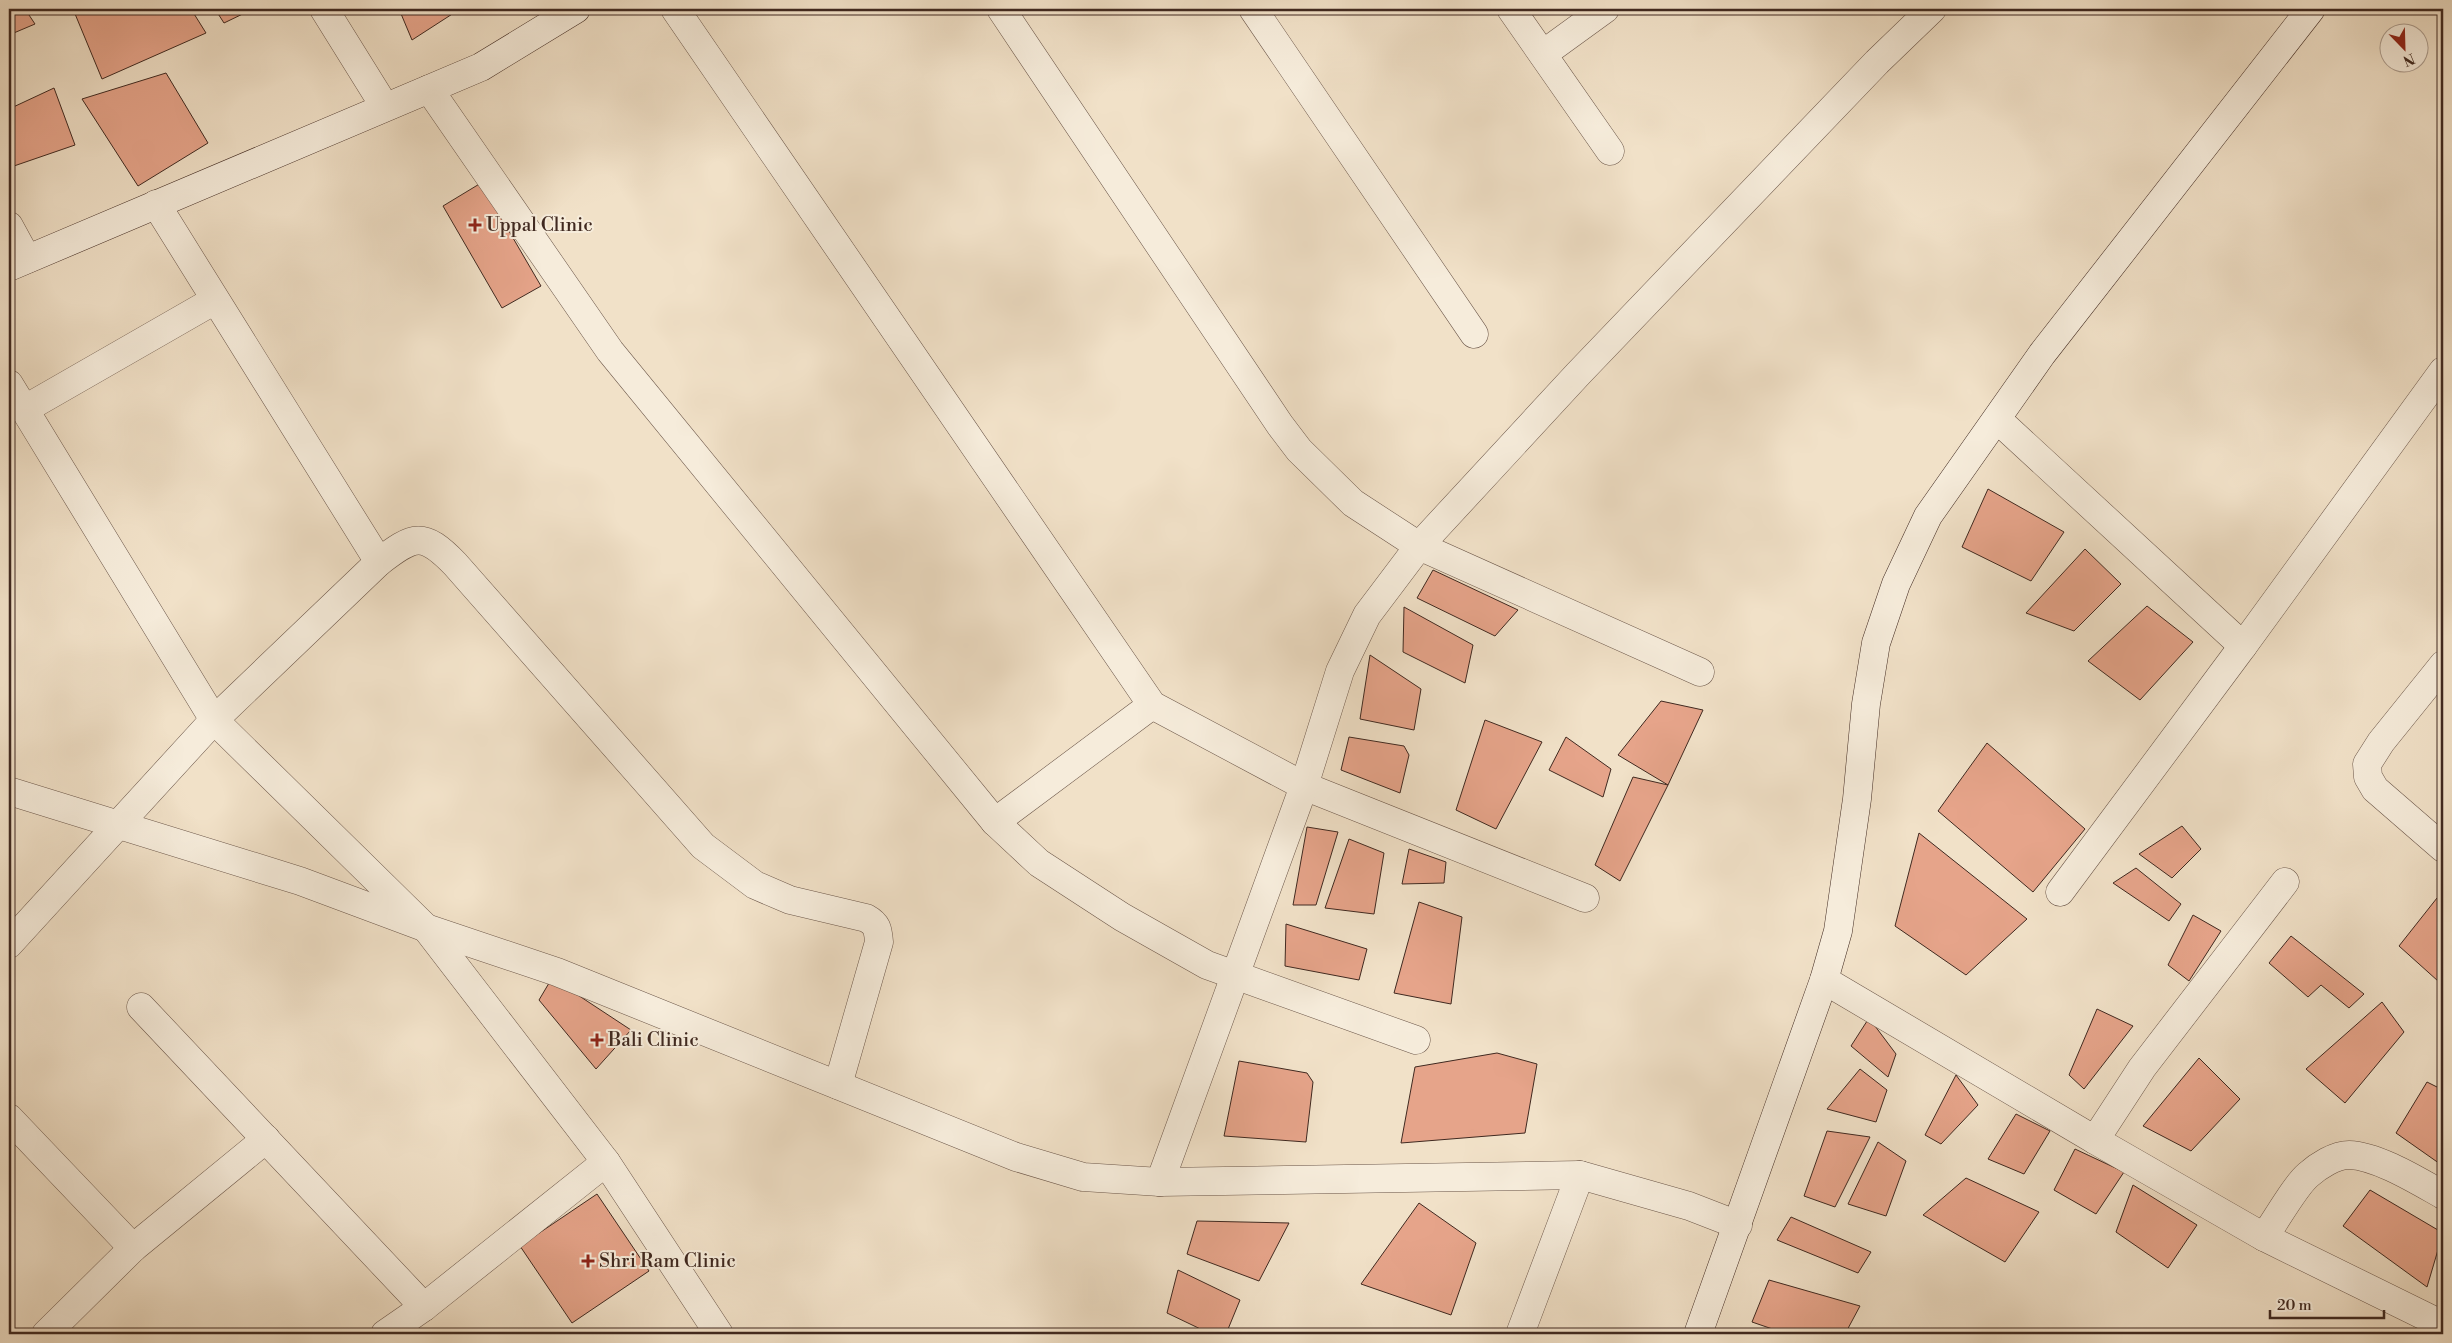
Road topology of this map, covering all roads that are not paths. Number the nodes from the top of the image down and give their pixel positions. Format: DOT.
graph roads {
  1 [pos="324,9"];
  2 [pos="576,9"];
  3 [pos="675,9"];
  4 [pos="1000,9"];
  5 [pos="1253,9"];
  6 [pos="1511,9"];
  7 [pos="1605,9"];
  8 [pos="1932,9"];
  9 [pos="2311,9"];
  10 [pos="1543,54"];
  11 [pos="429,89"];
  12 [pos="385,107"];
  13 [pos="1610,151"];
  14 [pos="156,204"];
  15 [pos="9,226"];
  16 [pos="18,263"];
  17 [pos="215,300"];
  18 [pos="1474,334"];
  19 [pos="2443,371"];
  20 [pos="9,384"];
  21 [pos="25,409"];
  22 [pos="1998,420"];
  23 [pos="1419,546"];
  24 [pos="379,562"];
  25 [pos="2243,646"];
  26 [pos="2443,665"];
  27 [pos="1700,672"];
  28 [pos="1152,705"];
  29 [pos="214,720"];
  30 [pos="1304,786"];
  31 [pos="9,791"];
  32 [pos="994,822"];
  33 [pos="118,824"];
  34 [pos="2443,848"];
  35 [pos="2284,882"];
  36 [pos="2060,892"];
  37 [pos="1585,898"];
  38 [pos="426,928"];
  39 [pos="9,944"];
  40 [pos="1234,975"];
  41 [pos="1824,980"];
  42 [pos="141,1007"];
  43 [pos="1416,1040"];
  44 [pos="838,1085"];
  45 [pos="9,1118"];
  46 [pos="266,1139"];
  47 [pos="2095,1140"];
  48 [pos="606,1162"];
  49 [pos="1580,1175"];
  50 [pos="1160,1182"];
  51 [pos="2443,1195"];
  52 [pos="1738,1225"];
  53 [pos="2264,1238"];
  54 [pos="132,1248"];
  55 [pos="424,1307"];
  56 [pos="2443,1326"];
  57 [pos="46,1334"];
  58 [pos="385,1334"];
  59 [pos="719,1334"];
  60 [pos="1520,1334"];
  61 [pos="1698,1334"];
  1 -- 12 [label="street"];
  2 -- 11 [label="street"];
  3 -- 28 [label="street"];
  4 -- 23 [label="street"];
  5 -- 18 [label="street"];
  6 -- 10 [label="street"];
  7 -- 10 [label="street"];
  8 -- 23 [label="street"];
  9 -- 22 [label="street"];
  10 -- 13 [label="street"];
  11 -- 12 [label="street"];
  11 -- 32 [label="street"];
  12 -- 14 [label="street"];
  14 -- 16 [label="street"];
  14 -- 17 [label="street"];
  15 -- 16 [label="street"];
  17 -- 21 [label="street"];
  17 -- 24 [label="street"];
  19 -- 25 [label="street"];
  20 -- 21 [label="street"];
  21 -- 29 [label="street"];
  22 -- 25 [label="street"];
  22 -- 41 [label="street"];
  23 -- 27 [label="street"];
  23 -- 30 [label="street"];
  24 -- 29 [label="street"];
  24 -- 44 [label="street"];
  25 -- 36 [label="street"];
  26 -- 34 [label="street"];
  28 -- 30 [label="street"];
  28 -- 32 [label="street"];
  29 -- 33 [label="street"];
  29 -- 38 [label="street"];
  30 -- 37 [label="street"];
  30 -- 40 [label="street"];
  31 -- 33 [label="street"];
  32 -- 40 [label="street"];
  33 -- 38 [label="street"];
  33 -- 39 [label="street"];
  35 -- 47 [label="street"];
  38 -- 44 [label="street"];
  38 -- 48 [label="street"];
  40 -- 43 [label="street"];
  40 -- 50 [label="street"];
  41 -- 47 [label="street"];
  41 -- 52 [label="street"];
  42 -- 46 [label="street"];
  44 -- 50 [label="street"];
  45 -- 54 [label="street"];
  46 -- 54 [label="street"];
  46 -- 55 [label="street"];
  47 -- 53 [label="street"];
  48 -- 55 [label="street"];
  48 -- 59 [label="street"];
  49 -- 50 [label="street"];
  49 -- 52 [label="street"];
  49 -- 60 [label="street"];
  51 -- 53 [label="street"];
  52 -- 61 [label="street"];
  53 -- 56 [label="street"];
  54 -- 57 [label="street"];
  55 -- 58 [label="street"];
}
